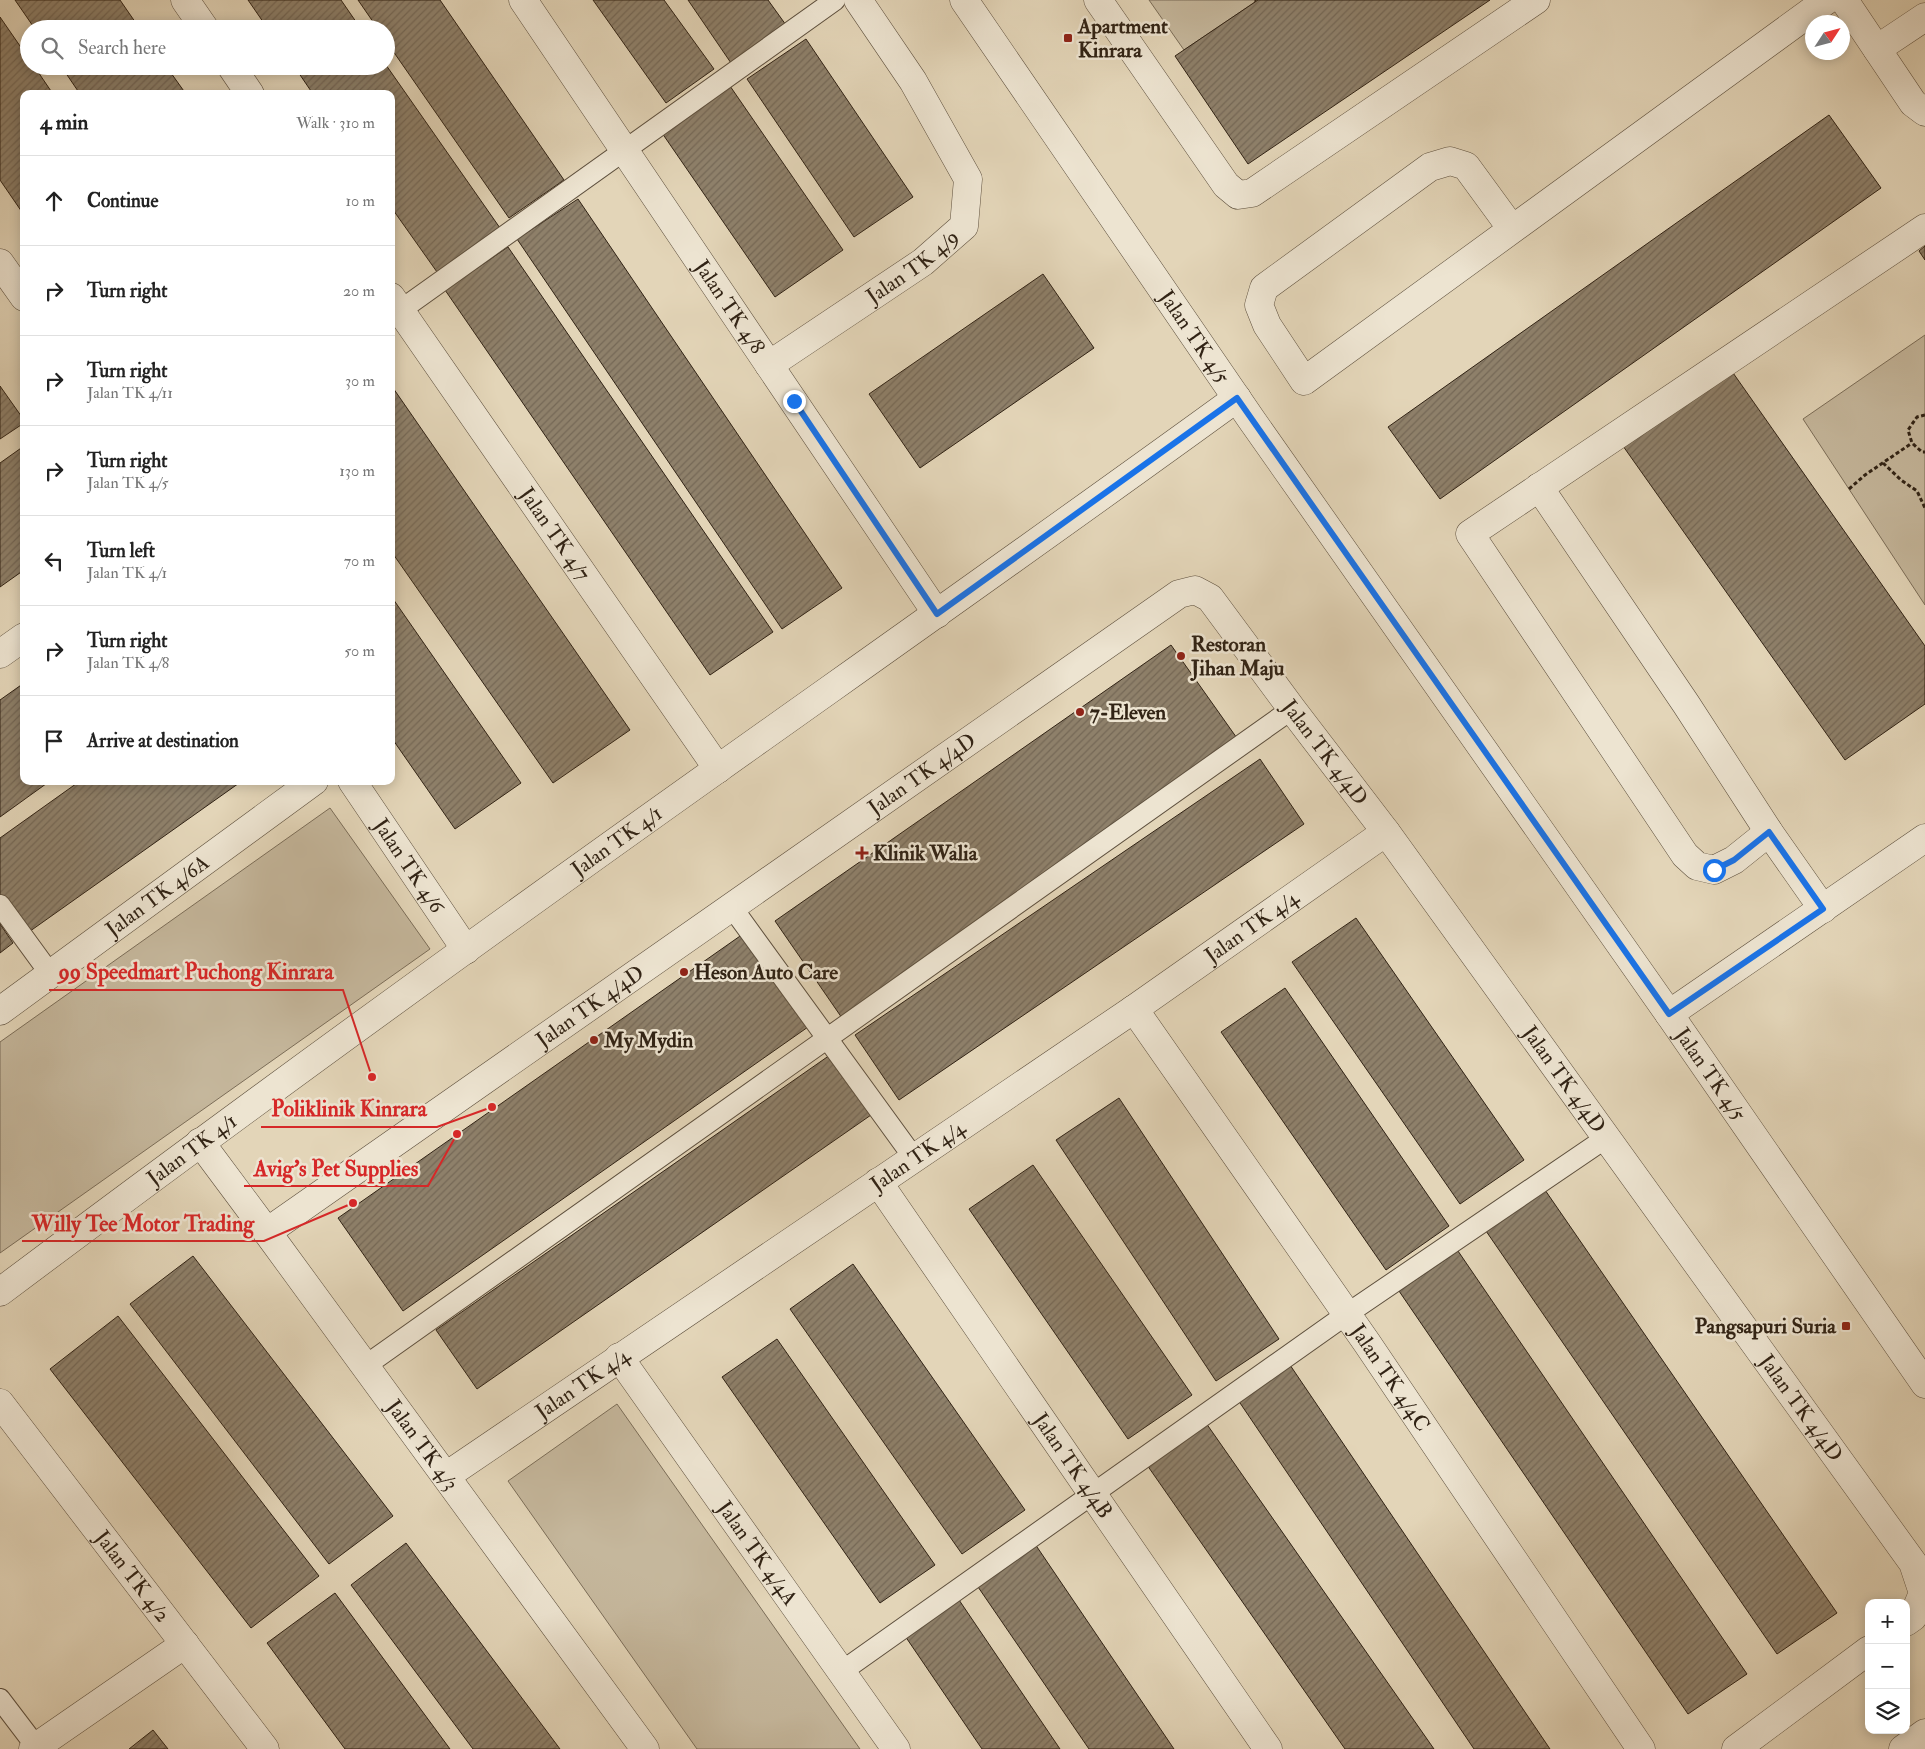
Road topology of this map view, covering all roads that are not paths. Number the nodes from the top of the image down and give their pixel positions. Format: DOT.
graph roads {
  1 [pos="185,0"];
  2 [pos="523,0"];
  3 [pos="835,0"];
  4 [pos="858,0"];
  5 [pos="964,0"];
  6 [pos="1098,0"];
  7 [pos="1536,0"];
  8 [pos="1827,0"];
  9 [pos="1844,0"];
  10 [pos="1925,17"];
  11 [pos="199,20"];
  12 [pos="1877,49"];
  13 [pos="237,75"];
  14 [pos="247,90"];
  15 [pos="1925,112"];
  16 [pos="624,149"];
  17 [pos="1925,228"];
  18 [pos="1512,229"];
  19 [pos="1,268"];
  20 [pos="20,292"];
  21 [pos="395,307"];
  22 [pos="395,309"];
  23 [pos="769,365"];
  24 [pos="1237,398"];
  25 [pos="1539,487"];
  26 [pos="937,614"];
  27 [pos="20,640"];
  28 [pos="0,654"];
  29 [pos="1292,709"];
  30 [pos="718,769"];
  31 [pos="309,785"];
  32 [pos="355,785"];
  33 [pos="1386,832"];
  34 [pos="1769,832"];
  35 [pos="1925,838"];
  36 [pos="0,905"];
  37 [pos="731,906"];
  38 [pos="1823,909"];
  39 [pos="466,950"];
  40 [pos="51,975"];
  41 [pos="1134,1010"];
  42 [pos="0,1011"];
  43 [pos="1669,1014"];
  44 [pos="828,1039"];
  45 [pos="1606,1138"];
  46 [pos="200,1142"];
  47 [pos="914,1158"];
  48 [pos="878,1182"];
  49 [pos="267,1232"];
  50 [pos="0,1292"];
  51 [pos="1347,1314"];
  52 [pos="620,1357"];
  53 [pos="365,1366"];
  54 [pos="1925,1384"];
  55 [pos="0,1403"];
  56 [pos="446,1476"];
  57 [pos="1093,1495"];
  58 [pos="1910,1619"];
  59 [pos="185,1644"];
  60 [pos="1865,1653"];
  61 [pos="841,1672"];
  62 [pos="0,1699"];
  63 [pos="1925,1733"];
  64 [pos="36,1748"];
  65 [pos="265,1749"];
  66 [pos="645,1749"];
  67 [pos="896,1749"];
  68 [pos="1268,1749"];
  69 [pos="1640,1749"];
  70 [pos="1736,1749"];
  71 [pos="1903,1749"];
  1 -- 11 [label="street"];
  2 -- 16 [label="street, Jalan TK 4/8"];
  3 -- 16 [label="lane"];
  4 -- 23 [label="street, Jalan TK 4/9"];
  5 -- 24 [label="street, Jalan TK 4/5"];
  6 -- 7 [label="street"];
  8 -- 18 [label="street"];
  9 -- 12 [label="street"];
  10 -- 12 [label="street"];
  12 -- 15 [label="street"];
  13 -- 14 [label="street"];
  16 -- 21 [label="lane"];
  16 -- 23 [label="street, Jalan TK 4/8"];
  17 -- 25 [label="street"];
  18 -- 18 [label="street"];
  19 -- 20 [label="street"];
  22 -- 30 [label="street, Jalan TK 4/7"];
  23 -- 26 [label="street, Jalan TK 4/8"];
  24 -- 26 [label="street, Jalan TK 4/1"];
  24 -- 43 [label="street, Jalan TK 4/5"];
  25 -- 34 [label="street"];
  25 -- 34 [label="street"];
  26 -- 30 [label="street, Jalan TK 4/1"];
  27 -- 28 [label="street"];
  29 -- 33 [label="street, Jalan TK 4/4D"];
  29 -- 37 [label="street, Jalan TK 4/4D"];
  29 -- 44 [label="lane"];
  30 -- 39 [label="street, Jalan TK 4/1"];
  31 -- 40 [label="street, Jalan TK 4/6A"];
  32 -- 39 [label="street, Jalan TK 4/6"];
  33 -- 41 [label="street, Jalan TK 4/4"];
  33 -- 45 [label="street, Jalan TK 4/4D"];
  34 -- 38 [label="street"];
  35 -- 38 [label="street"];
  36 -- 40 [label="lane"];
  37 -- 44 [label="lane"];
  37 -- 49 [label="street, Jalan TK 4/4D"];
  38 -- 43 [label="street"];
  39 -- 46 [label="street, Jalan TK 4/1"];
  40 -- 42 [label="street, Jalan TK 4/6A"];
  41 -- 47 [label="street, Jalan TK 4/4"];
  41 -- 51 [label="street, Jalan TK 4/4C"];
  43 -- 54 [label="street, Jalan TK 4/5"];
  44 -- 47 [label="lane"];
  44 -- 53 [label="lane"];
  45 -- 51 [label="lane"];
  45 -- 58 [label="street, Jalan TK 4/4D"];
  46 -- 49 [label="street, Jalan TK 4/3"];
  46 -- 50 [label="street, Jalan TK 4/1"];
  47 -- 48 [label="street, Jalan TK 4/4"];
  48 -- 52 [label="street, Jalan TK 4/4"];
  48 -- 57 [label="street, Jalan TK 4/4B"];
  49 -- 53 [label="street, Jalan TK 4/3"];
  51 -- 57 [label="lane"];
  51 -- 69 [label="street, Jalan TK 4/4C"];
  52 -- 56 [label="street, Jalan TK 4/4"];
  52 -- 61 [label="street, Jalan TK 4/4A"];
  53 -- 56 [label="street, Jalan TK 4/3"];
  55 -- 59 [label="street, Jalan TK 4/2"];
  56 -- 66 [label="street, Jalan TK 4/3"];
  57 -- 61 [label="lane"];
  57 -- 68 [label="street, Jalan TK 4/4B"];
  59 -- 64 [label="street"];
  59 -- 65 [label="street, Jalan TK 4/2"];
  60 -- 70 [label="street"];
  61 -- 67 [label="street, Jalan TK 4/4A"];
  62 -- 64 [label="lane"];
  63 -- 71 [label="street"];
}
